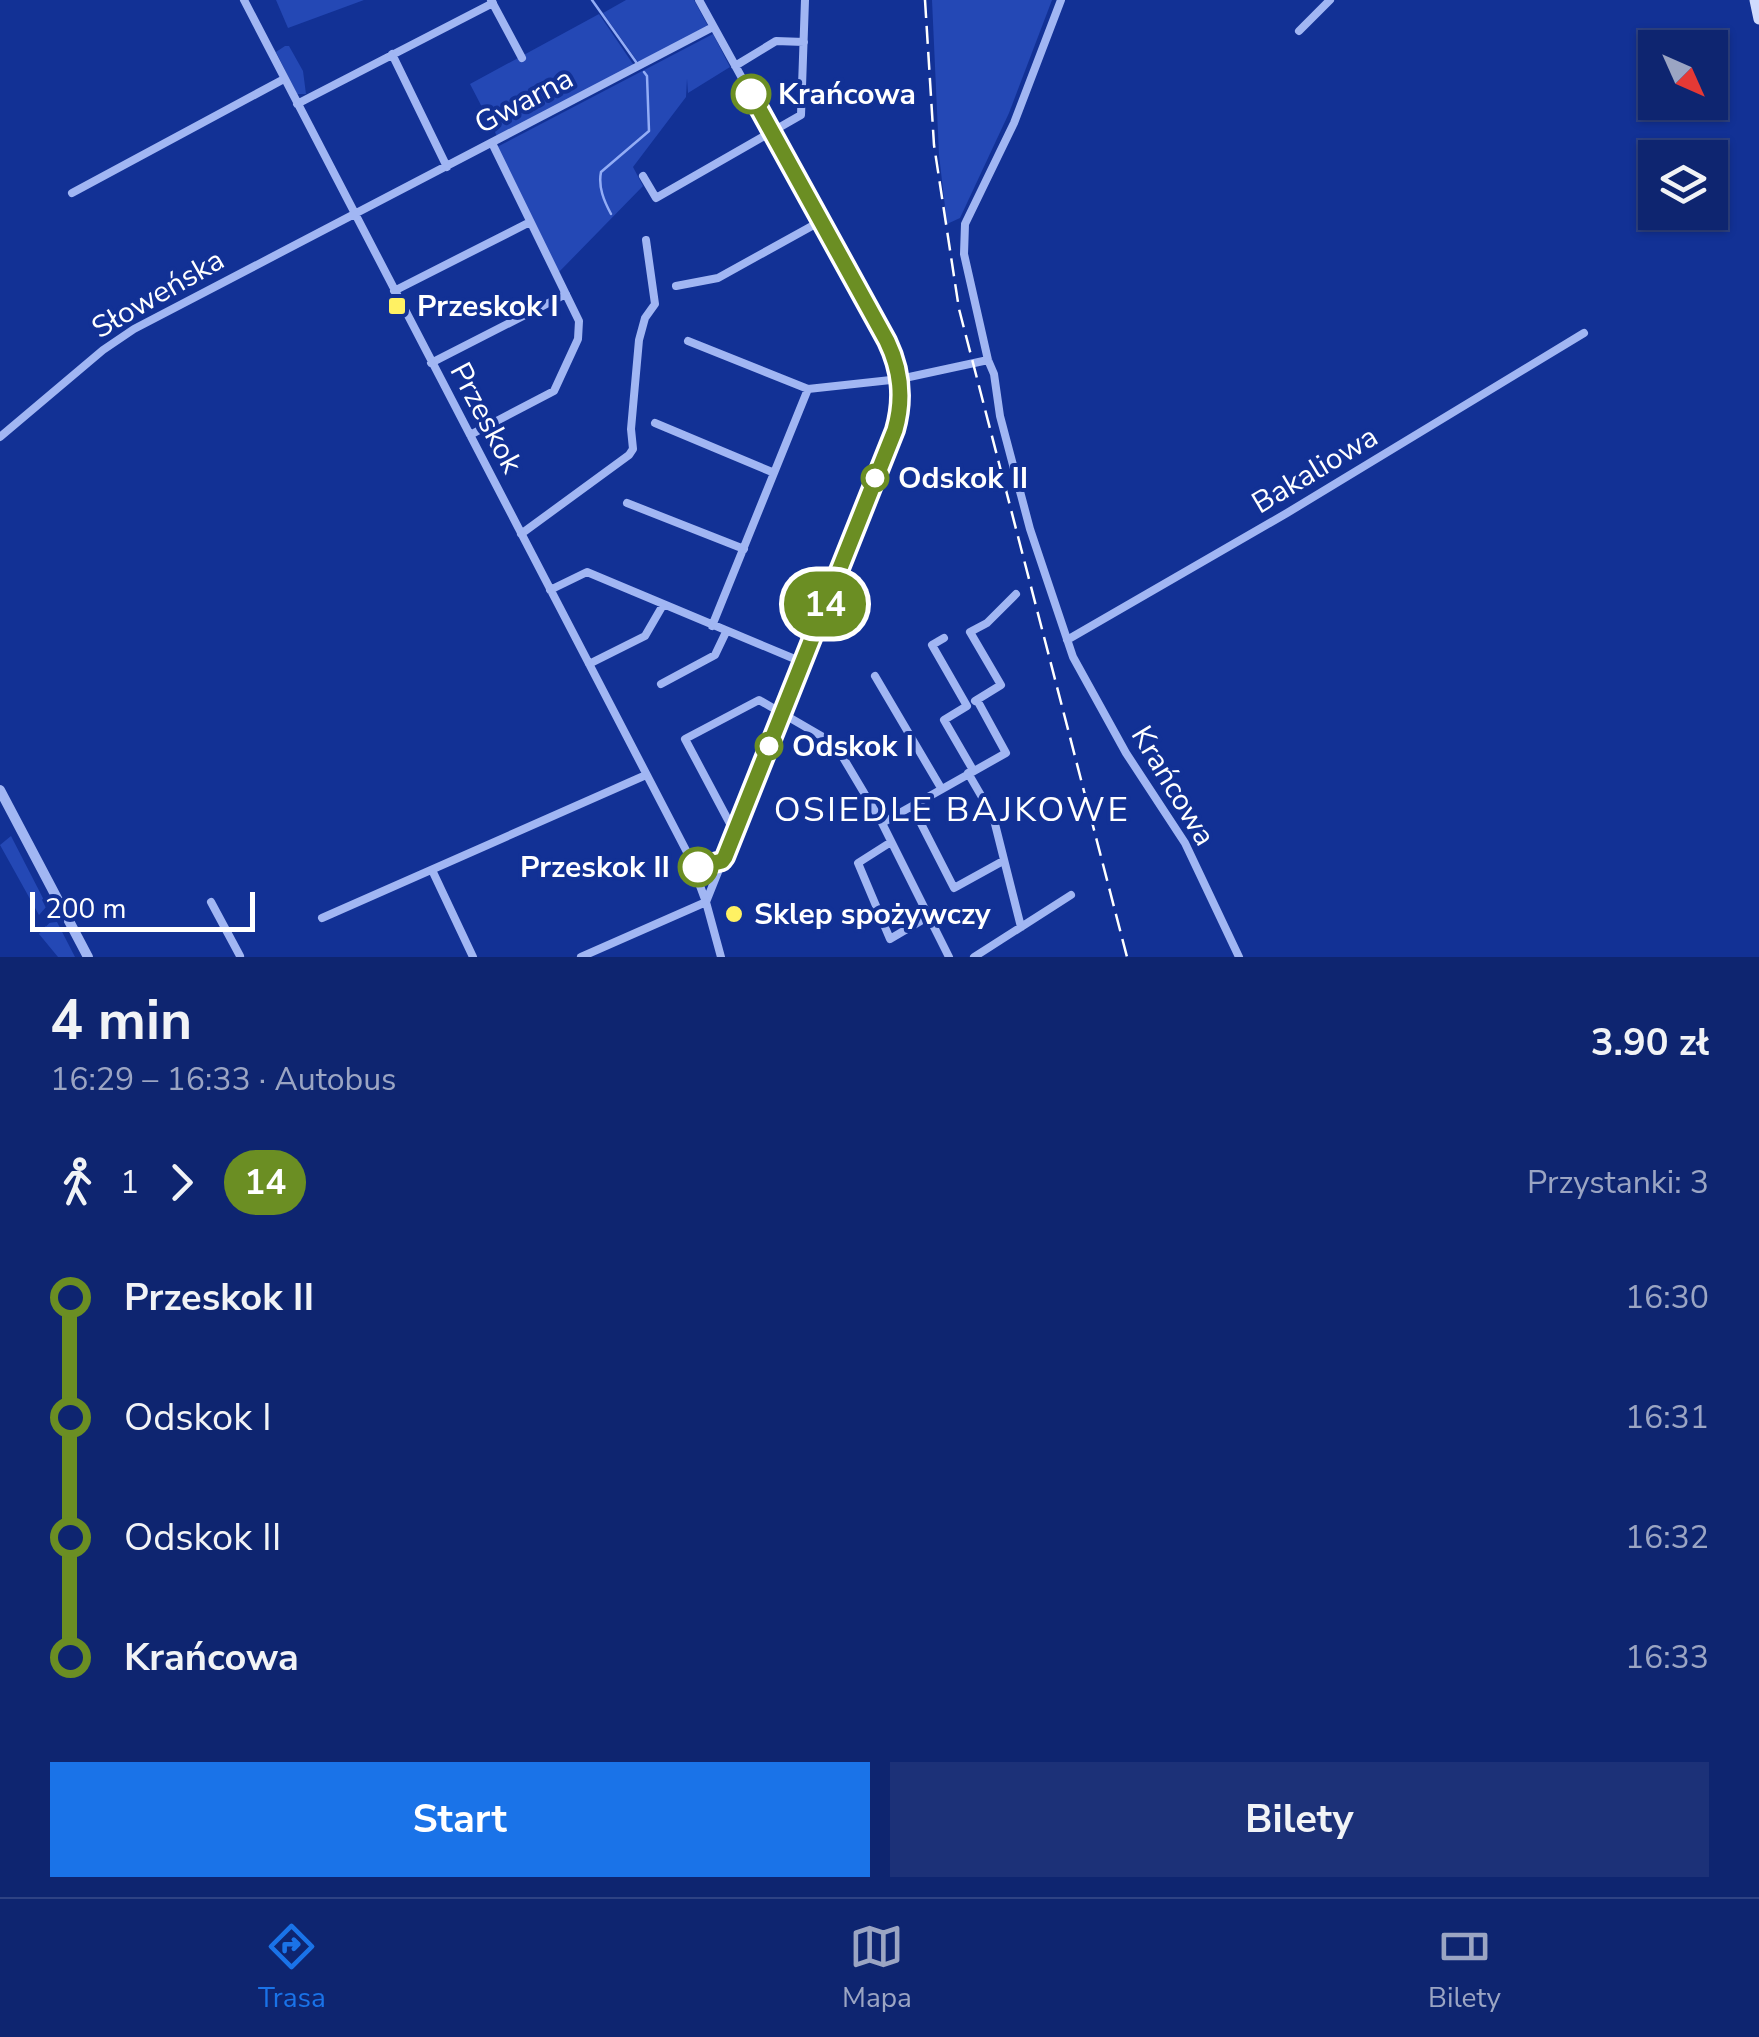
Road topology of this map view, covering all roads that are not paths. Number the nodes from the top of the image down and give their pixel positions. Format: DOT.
graph roads {
  1 [pos="244,0"];
  2 [pos="698,0"];
  3 [pos="805,0"];
  4 [pos="1061,0"];
  5 [pos="1330,0"];
  6 [pos="1754,0"];
  7 [pos="492,2"];
  8 [pos="1759,19"];
  9 [pos="714,27"];
  10 [pos="1300,31"];
  11 [pos="804,42"];
  12 [pos="392,54"];
  13 [pos="522,58"];
  14 [pos="735,66"];
  15 [pos="284,79"];
  16 [pos="298,104"];
  17 [pos="772,133"];
  18 [pos="492,143"];
  19 [pos="446,167"];
  20 [pos="644,176"];
  21 [pos="72,193"];
  22 [pos="354,213"];
  23 [pos="821,221"];
  24 [pos="530,222"];
  25 [pos="646,240"];
  26 [pos="676,286"];
  27 [pos="394,291"];
  28 [pos="566,294"];
  29 [pos="1584,334"];
  30 [pos="688,341"];
  31 [pos="988,360"];
  32 [pos="431,363"];
  33 [pos="900,379"];
  34 [pos="808,389"];
  35 [pos="655,423"];
  36 [pos="470,435"];
  37 [pos="0,436"];
  38 [pos="772,472"];
  39 [pos="628,502"];
  40 [pos="522,534"];
  41 [pos="744,550"];
  42 [pos="550,590"];
  43 [pos="1016,594"];
  44 [pos="663,604"];
  45 [pos="712,626"];
  46 [pos="726,632"];
  47 [pos="944,638"];
  48 [pos="1067,640"];
  49 [pos="802,662"];
  50 [pos="589,664"];
  51 [pos="875,676"];
  52 [pos="661,684"];
  53 [pos="977,700"];
  54 [pos="967,706"];
  55 [pos="782,713"];
  56 [pos="971,772"];
  57 [pos="646,775"];
  58 [pos="940,788"];
  59 [pos="0,790"];
  60 [pos="912,806"];
  61 [pos="882,822"];
  62 [pos="735,833"];
  63 [pos="892,842"];
  64 [pos="689,856"];
  65 [pos="722,861"];
  66 [pos="1003,861"];
  67 [pos="707,864"];
  68 [pos="432,870"];
  69 [pos="697,878"];
  70 [pos="716,879"];
  71 [pos="1071,895"];
  72 [pos="211,902"];
  73 [pos="706,902"];
  74 [pos="929,916"];
  75 [pos="322,918"];
  76 [pos="1022,926"];
  77 [pos="239,956"];
  78 [pos="88,957"];
  79 [pos="473,957"];
  80 [pos="581,957"];
  81 [pos="721,957"];
  82 [pos="949,957"];
  83 [pos="974,957"];
  84 [pos="1239,957"];
  1 -- 15 [label="street, Przeskok"];
  2 -- 9 [label="street"];
  3 -- 11 [label="street"];
  4 -- 31 [label="street, Krańcowa"];
  5 -- 10 [label="street"];
  6 -- 8 [label="main road"];
  7 -- 12 [label="street"];
  7 -- 13 [label="street"];
  9 -- 14 [label="street"];
  9 -- 18 [label="street, Gwarna"];
  11 -- 14 [label="street"];
  11 -- 17 [label="street"];
  12 -- 16 [label="street"];
  12 -- 19 [label="street"];
  14 -- 17 [label="street"];
  15 -- 16 [label="street, Przeskok"];
  15 -- 21 [label="street"];
  16 -- 22 [label="street, Przeskok"];
  17 -- 20 [label="street"];
  17 -- 23 [label="street"];
  18 -- 19 [label="street, Gwarna"];
  18 -- 24 [label="street"];
  19 -- 22 [label="street, Gwarna"];
  22 -- 27 [label="street, Przeskok"];
  22 -- 37 [label="street, Słoweńska"];
  23 -- 26 [label="street"];
  23 -- 33 [label="street"];
  24 -- 27 [label="street"];
  24 -- 28 [label="street"];
  25 -- 40 [label="street"];
  27 -- 32 [label="street, Przeskok"];
  28 -- 32 [label="street"];
  28 -- 36 [label="street"];
  29 -- 48 [label="street, Bakaliowa"];
  30 -- 34 [label="street"];
  31 -- 33 [label="street"];
  31 -- 48 [label="street, Krańcowa"];
  32 -- 36 [label="street, Przeskok"];
  33 -- 34 [label="street"];
  33 -- 49 [label="street"];
  34 -- 38 [label="street"];
  35 -- 38 [label="street"];
  36 -- 40 [label="street, Przeskok"];
  38 -- 41 [label="street"];
  39 -- 41 [label="street"];
  40 -- 42 [label="street, Przeskok"];
  41 -- 45 [label="street"];
  42 -- 44 [label="street"];
  42 -- 50 [label="street, Przeskok"];
  43 -- 53 [label="street"];
  44 -- 45 [label="street"];
  44 -- 50 [label="street"];
  45 -- 46 [label="street"];
  46 -- 49 [label="street"];
  46 -- 52 [label="street"];
  47 -- 54 [label="street"];
  48 -- 84 [label="street, Krańcowa"];
  49 -- 55 [label="street"];
  50 -- 57 [label="street, Przeskok"];
  51 -- 58 [label="street"];
  53 -- 54 [label="street"];
  53 -- 56 [label="street"];
  54 -- 56 [label="street"];
  55 -- 61 [label="street"];
  55 -- 62 [label="street"];
  55 -- 62 [label="street"];
  56 -- 58 [label="street"];
  56 -- 66 [label="street"];
  57 -- 64 [label="street, Przeskok"];
  57 -- 68 [label="street"];
  58 -- 60 [label="street"];
  59 -- 78 [label="street"];
  60 -- 61 [label="street"];
  60 -- 66 [label="street"];
  61 -- 63 [label="street"];
  62 -- 65 [label="street"];
  63 -- 74 [label="street"];
  63 -- 74 [label="street"];
  64 -- 67 [label="street"];
  64 -- 69 [label="street, Przeskok"];
  65 -- 67 [label="street"];
  65 -- 70 [label="street"];
  66 -- 76 [label="street"];
  67 -- 69 [label="street"];
  67 -- 70 [label="street"];
  68 -- 75 [label="street"];
  68 -- 79 [label="street"];
  69 -- 70 [label="street"];
  69 -- 73 [label="street, Przeskok"];
  70 -- 73 [label="street"];
  71 -- 76 [label="street"];
  72 -- 77 [label="street"];
  73 -- 80 [label="street"];
  73 -- 81 [label="street, Przeskok"];
  74 -- 82 [label="street"];
  76 -- 83 [label="street"];
}
